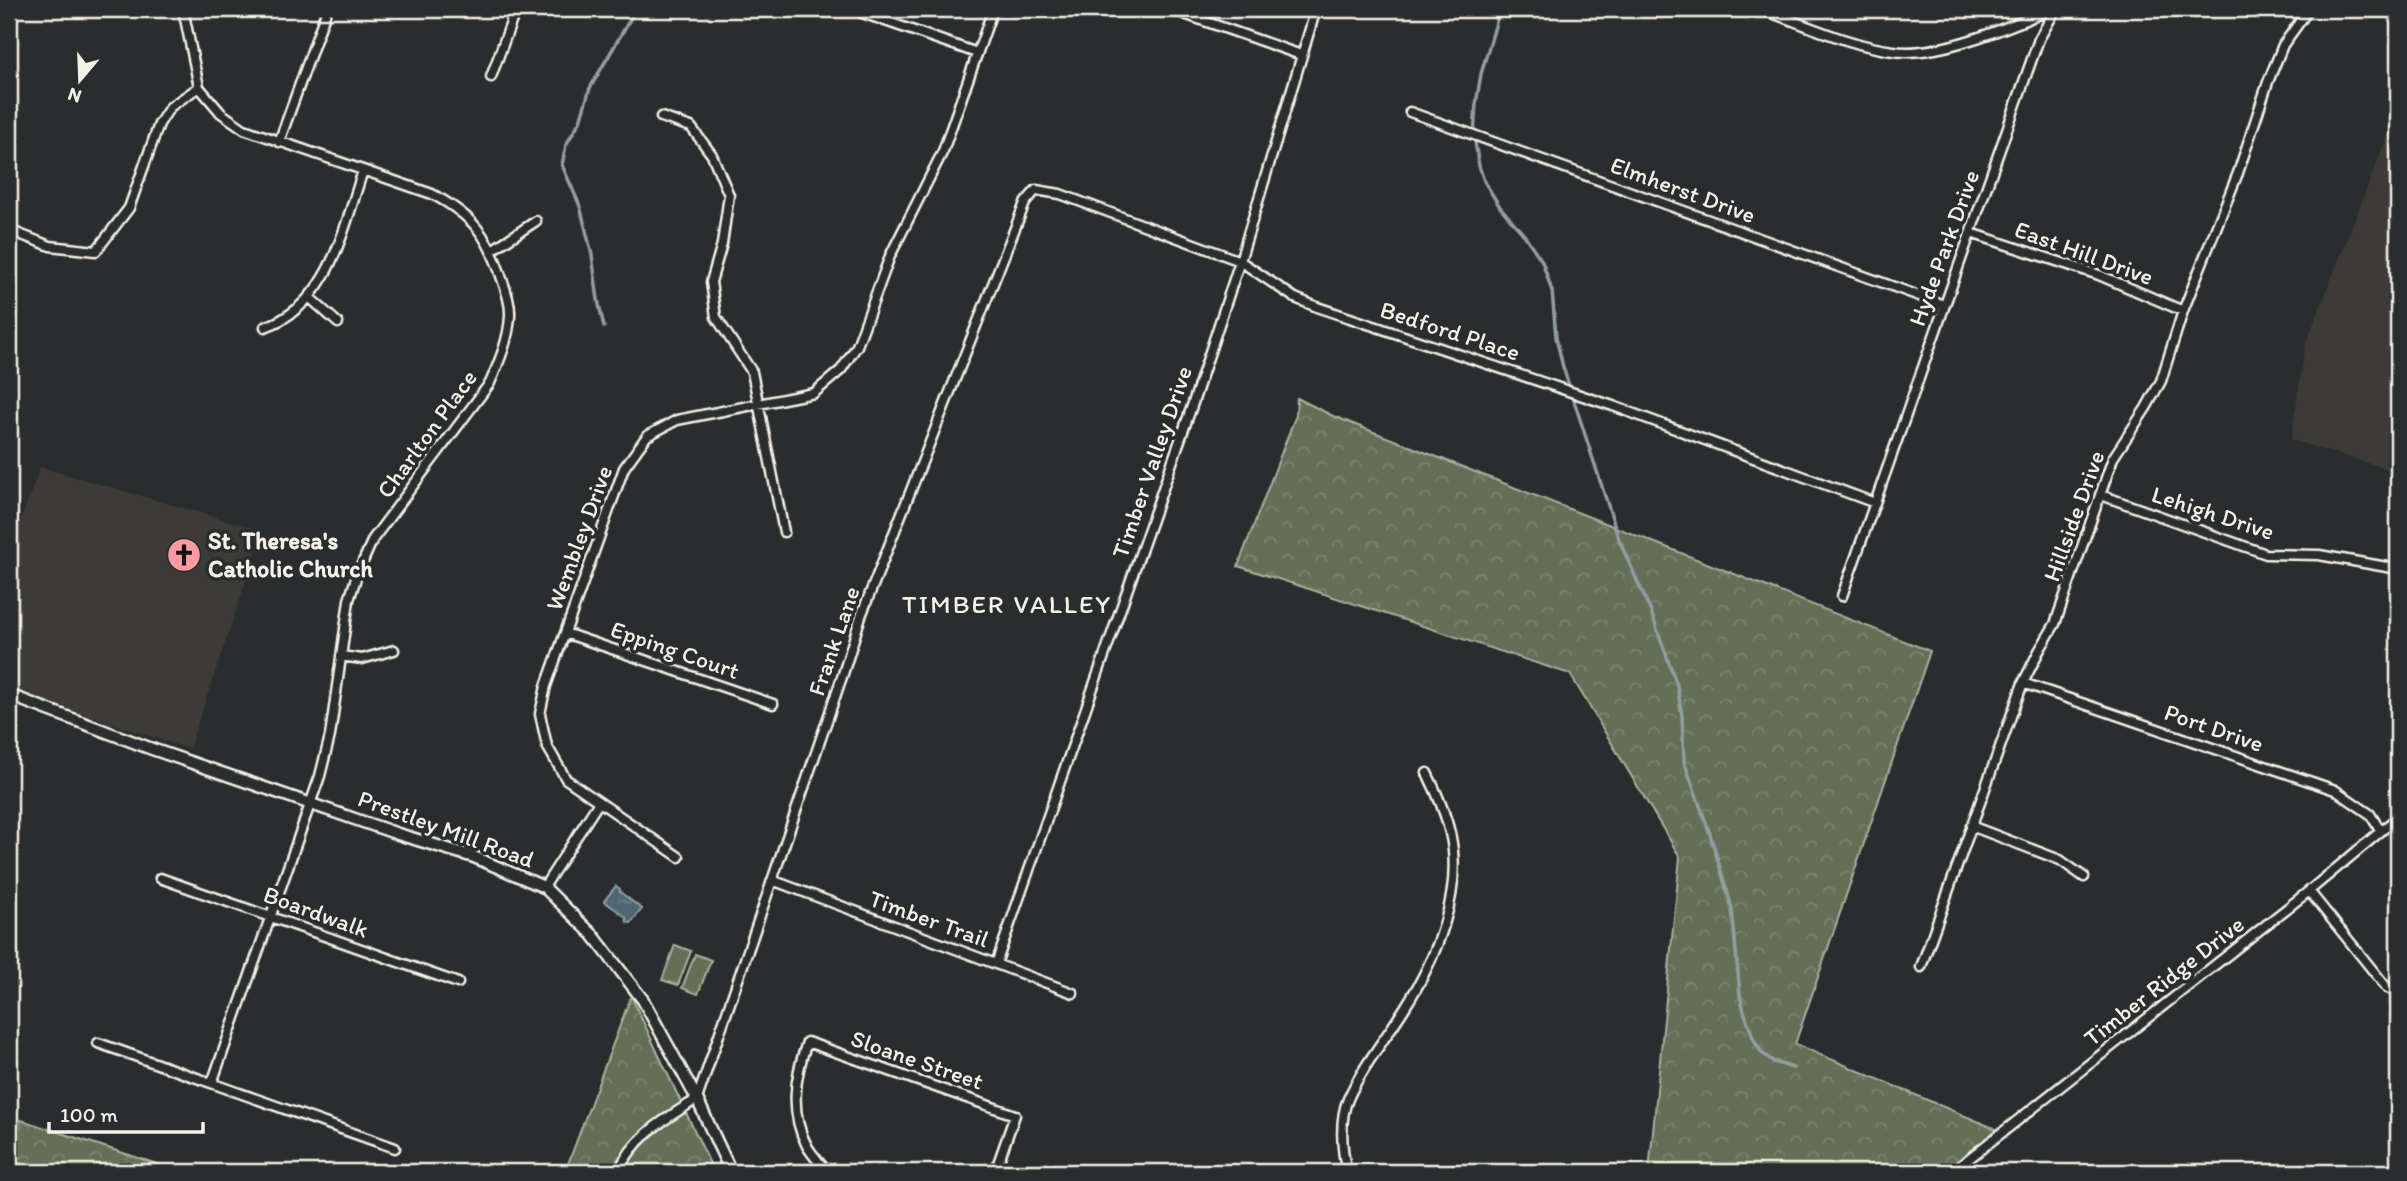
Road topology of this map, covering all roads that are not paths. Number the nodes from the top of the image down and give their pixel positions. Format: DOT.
graph roads {
  1 [pos="183,9"];
  2 [pos="327,9"];
  3 [pos="516,9"];
  4 [pos="851,9"];
  5 [pos="993,9"];
  6 [pos="1170,9"];
  7 [pos="1316,9"];
  8 [pos="1760,9"];
  9 [pos="2054,9"];
  10 [pos="2309,9"];
  11 [pos="977,53"];
  12 [pos="1301,55"];
  13 [pos="491,77"];
  14 [pos="199,87"];
  15 [pos="1410,112"];
  16 [pos="661,117"];
  17 [pos="279,142"];
  18 [pos="363,171"];
  19 [pos="1025,203"];
  20 [pos="536,221"];
  21 [pos="9,230"];
  22 [pos="1970,233"];
  23 [pos="492,250"];
  24 [pos="1240,261"];
  25 [pos="309,297"];
  26 [pos="1944,305"];
  27 [pos="2183,311"];
  28 [pos="338,323"];
  29 [pos="265,327"];
  30 [pos="760,403"];
  31 [pos="2101,495"];
  32 [pos="1875,503"];
  33 [pos="784,532"];
  34 [pos="2398,569"];
  35 [pos="1842,596"];
  36 [pos="565,633"];
  37 [pos="394,650"];
  38 [pos="341,656"];
  39 [pos="2023,684"];
  40 [pos="9,695"];
  41 [pos="773,704"];
  42 [pos="1427,773"];
  43 [pos="599,802"];
  44 [pos="311,803"];
  45 [pos="2398,817"];
  46 [pos="1971,826"];
  47 [pos="2380,830"];
  48 [pos="679,858"];
  49 [pos="2084,877"];
  50 [pos="160,878"];
  51 [pos="772,880"];
  52 [pos="544,887"];
  53 [pos="2309,891"];
  54 [pos="271,916"];
  55 [pos="996,964"];
  56 [pos="1921,967"];
  57 [pos="458,983"];
  58 [pos="2398,992"];
  59 [pos="1073,993"];
  60 [pos="97,1043"];
  61 [pos="212,1083"];
  62 [pos="697,1099"];
  63 [pos="395,1148"];
  64 [pos="618,1172"];
  65 [pos="731,1172"];
  66 [pos="827,1172"];
  67 [pos="995,1172"];
  68 [pos="1348,1172"];
  69 [pos="1952,1172"];
  1 -- 14 [label="street, Charlton Place"];
  2 -- 17 [label="street"];
  3 -- 13 [label="street"];
  4 -- 11 [label="street"];
  5 -- 11 [label="street, Wembley Drive"];
  6 -- 12 [label="street"];
  7 -- 12 [label="street, Timber Valley Drive"];
  8 -- 9 [label="street"];
  9 -- 22 [label="street, Hyde Park Drive"];
  10 -- 27 [label="street, Hillside Drive"];
  11 -- 30 [label="street, Wembley Drive"];
  12 -- 24 [label="street, Timber Valley Drive"];
  14 -- 17 [label="street, Charlton Place"];
  14 -- 21 [label="street"];
  15 -- 26 [label="street, Elmherst Drive"];
  16 -- 30 [label="street"];
  17 -- 18 [label="street, Charlton Place"];
  18 -- 23 [label="street, Charlton Place"];
  18 -- 25 [label="street"];
  19 -- 24 [label="street, Bedford Place"];
  19 -- 51 [label="street, Frank Lane"];
  20 -- 23 [label="street"];
  22 -- 26 [label="street, Hyde Park Drive"];
  22 -- 27 [label="street, East Hill Drive"];
  23 -- 38 [label="street, Charlton Place"];
  24 -- 32 [label="street, Bedford Place"];
  24 -- 55 [label="street, Timber Valley Drive"];
  25 -- 28 [label="street"];
  25 -- 29 [label="street"];
  26 -- 32 [label="street, Hyde Park Drive"];
  27 -- 31 [label="street, Hillside Drive"];
  30 -- 33 [label="street"];
  30 -- 36 [label="street, Wembley Drive"];
  31 -- 34 [label="street, Lehigh Drive"];
  31 -- 39 [label="street, Hillside Drive"];
  32 -- 35 [label="street, Hyde Park Drive"];
  36 -- 41 [label="street, Epping Court"];
  36 -- 43 [label="street, Wembley Drive"];
  37 -- 38 [label="street"];
  38 -- 44 [label="street, Charlton Place"];
  39 -- 46 [label="street, Hillside Drive"];
  39 -- 47 [label="street, Port Drive"];
  40 -- 44 [label="street, Prestley Mill Road"];
  42 -- 68 [label="street"];
  43 -- 48 [label="street, Wembley Drive"];
  43 -- 52 [label="street"];
  44 -- 52 [label="street, Prestley Mill Road"];
  44 -- 54 [label="street, Charlton Place"];
  45 -- 47 [label="street, Timber Ridge Drive"];
  46 -- 49 [label="street"];
  46 -- 56 [label="street, Hillside Drive"];
  47 -- 53 [label="street, Timber Ridge Drive"];
  50 -- 54 [label="street, Boardwalk"];
  51 -- 55 [label="street, Timber Trail"];
  51 -- 62 [label="street, Frank Lane"];
  52 -- 62 [label="street, Prestley Mill Road"];
  53 -- 58 [label="street"];
  53 -- 69 [label="street, Timber Ridge Drive"];
  54 -- 57 [label="street, Boardwalk"];
  54 -- 61 [label="street, Charlton Place"];
  55 -- 59 [label="street, Timber Trail"];
  60 -- 61 [label="street"];
  61 -- 63 [label="street"];
  62 -- 64 [label="street"];
  62 -- 65 [label="street, Prestley Mill Road"];
  66 -- 67 [label="street, Sloane Street"];
}
